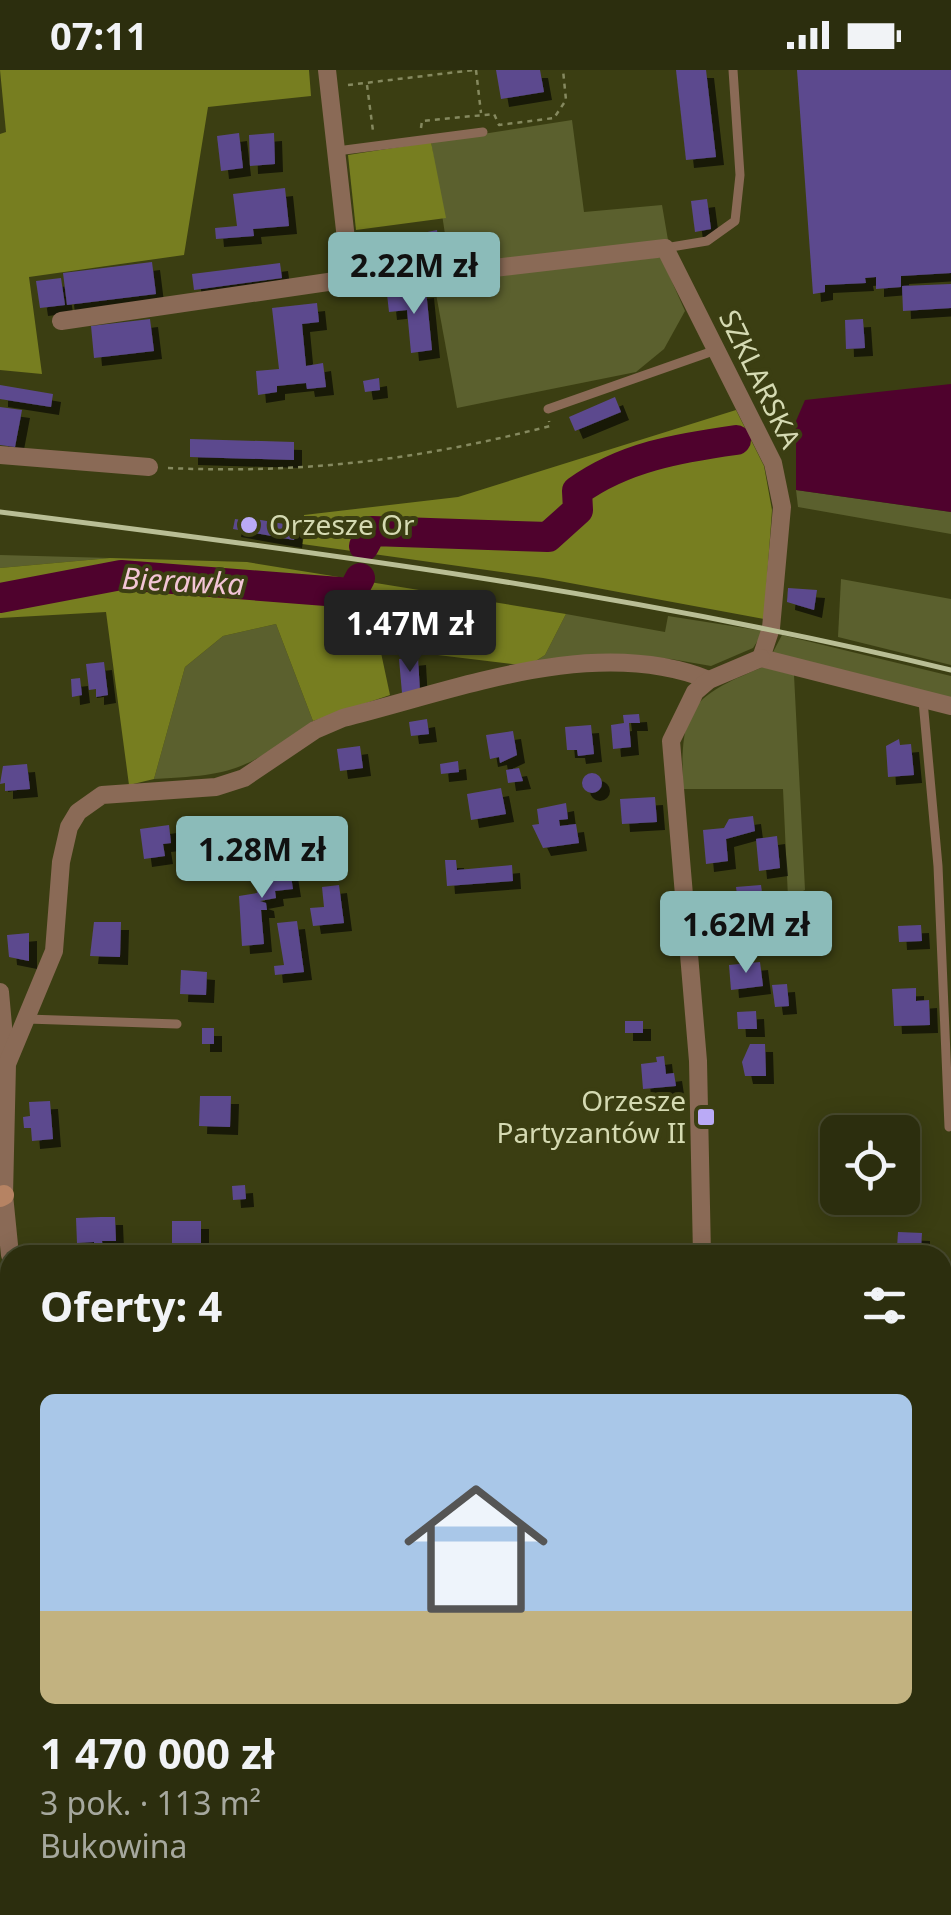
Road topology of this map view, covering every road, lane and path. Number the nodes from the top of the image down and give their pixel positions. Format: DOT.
graph roads {
  1 [pos="475,70"];
  2 [pos="733,70"];
  3 [pos="332,78"];
  4 [pos="366,83"];
  5 [pos="481,115"];
  6 [pos="483,132"];
  7 [pos="374,140"];
  8 [pos="337,151"];
  9 [pos="666,248"];
  10 [pos="362,277"];
  11 [pos="61,321"];
  12 [pos="716,350"];
  13 [pos="548,409"];
  14 [pos="0,455"];
  15 [pos="149,467"];
  16 [pos="761,658"];
  17 [pos="709,680"];
  18 [pos="923,698"];
  19 [pos="951,706"];
  20 [pos="0,992"];
  21 [pos="27,1019"];
  22 [pos="176,1024"];
  23 [pos="7,1064"];
  24 [pos="948,1127"];
  25 [pos="2,1196"];
  26 [pos="9,1245"];
  27 [pos="702,1245"];
  1 -- 4 [label="path"];
  1 -- 5 [label="path"];
  2 -- 9 [label="lane"];
  3 -- 4 [label="path"];
  3 -- 8 [label="street"];
  4 -- 7 [label="path"];
  6 -- 8 [label="lane"];
  8 -- 10 [label="street"];
  9 -- 10 [label="street"];
  9 -- 12 [label="street, SZKLARSKA"];
  10 -- 11 [label="street"];
  12 -- 13 [label="lane"];
  12 -- 16 [label="street, SZKLARSKA"];
  13 -- 15 [label="path"];
  14 -- 15 [label="street"];
  16 -- 17 [label="street"];
  16 -- 18 [label="street"];
  17 -- 21 [label="street"];
  17 -- 27 [label="street"];
  18 -- 19 [label="street"];
  18 -- 24 [label="lane"];
  20 -- 23 [label="street"];
  21 -- 22 [label="lane"];
  21 -- 23 [label="street"];
  23 -- 25 [label="street"];
  25 -- 26 [label="street"];
}
